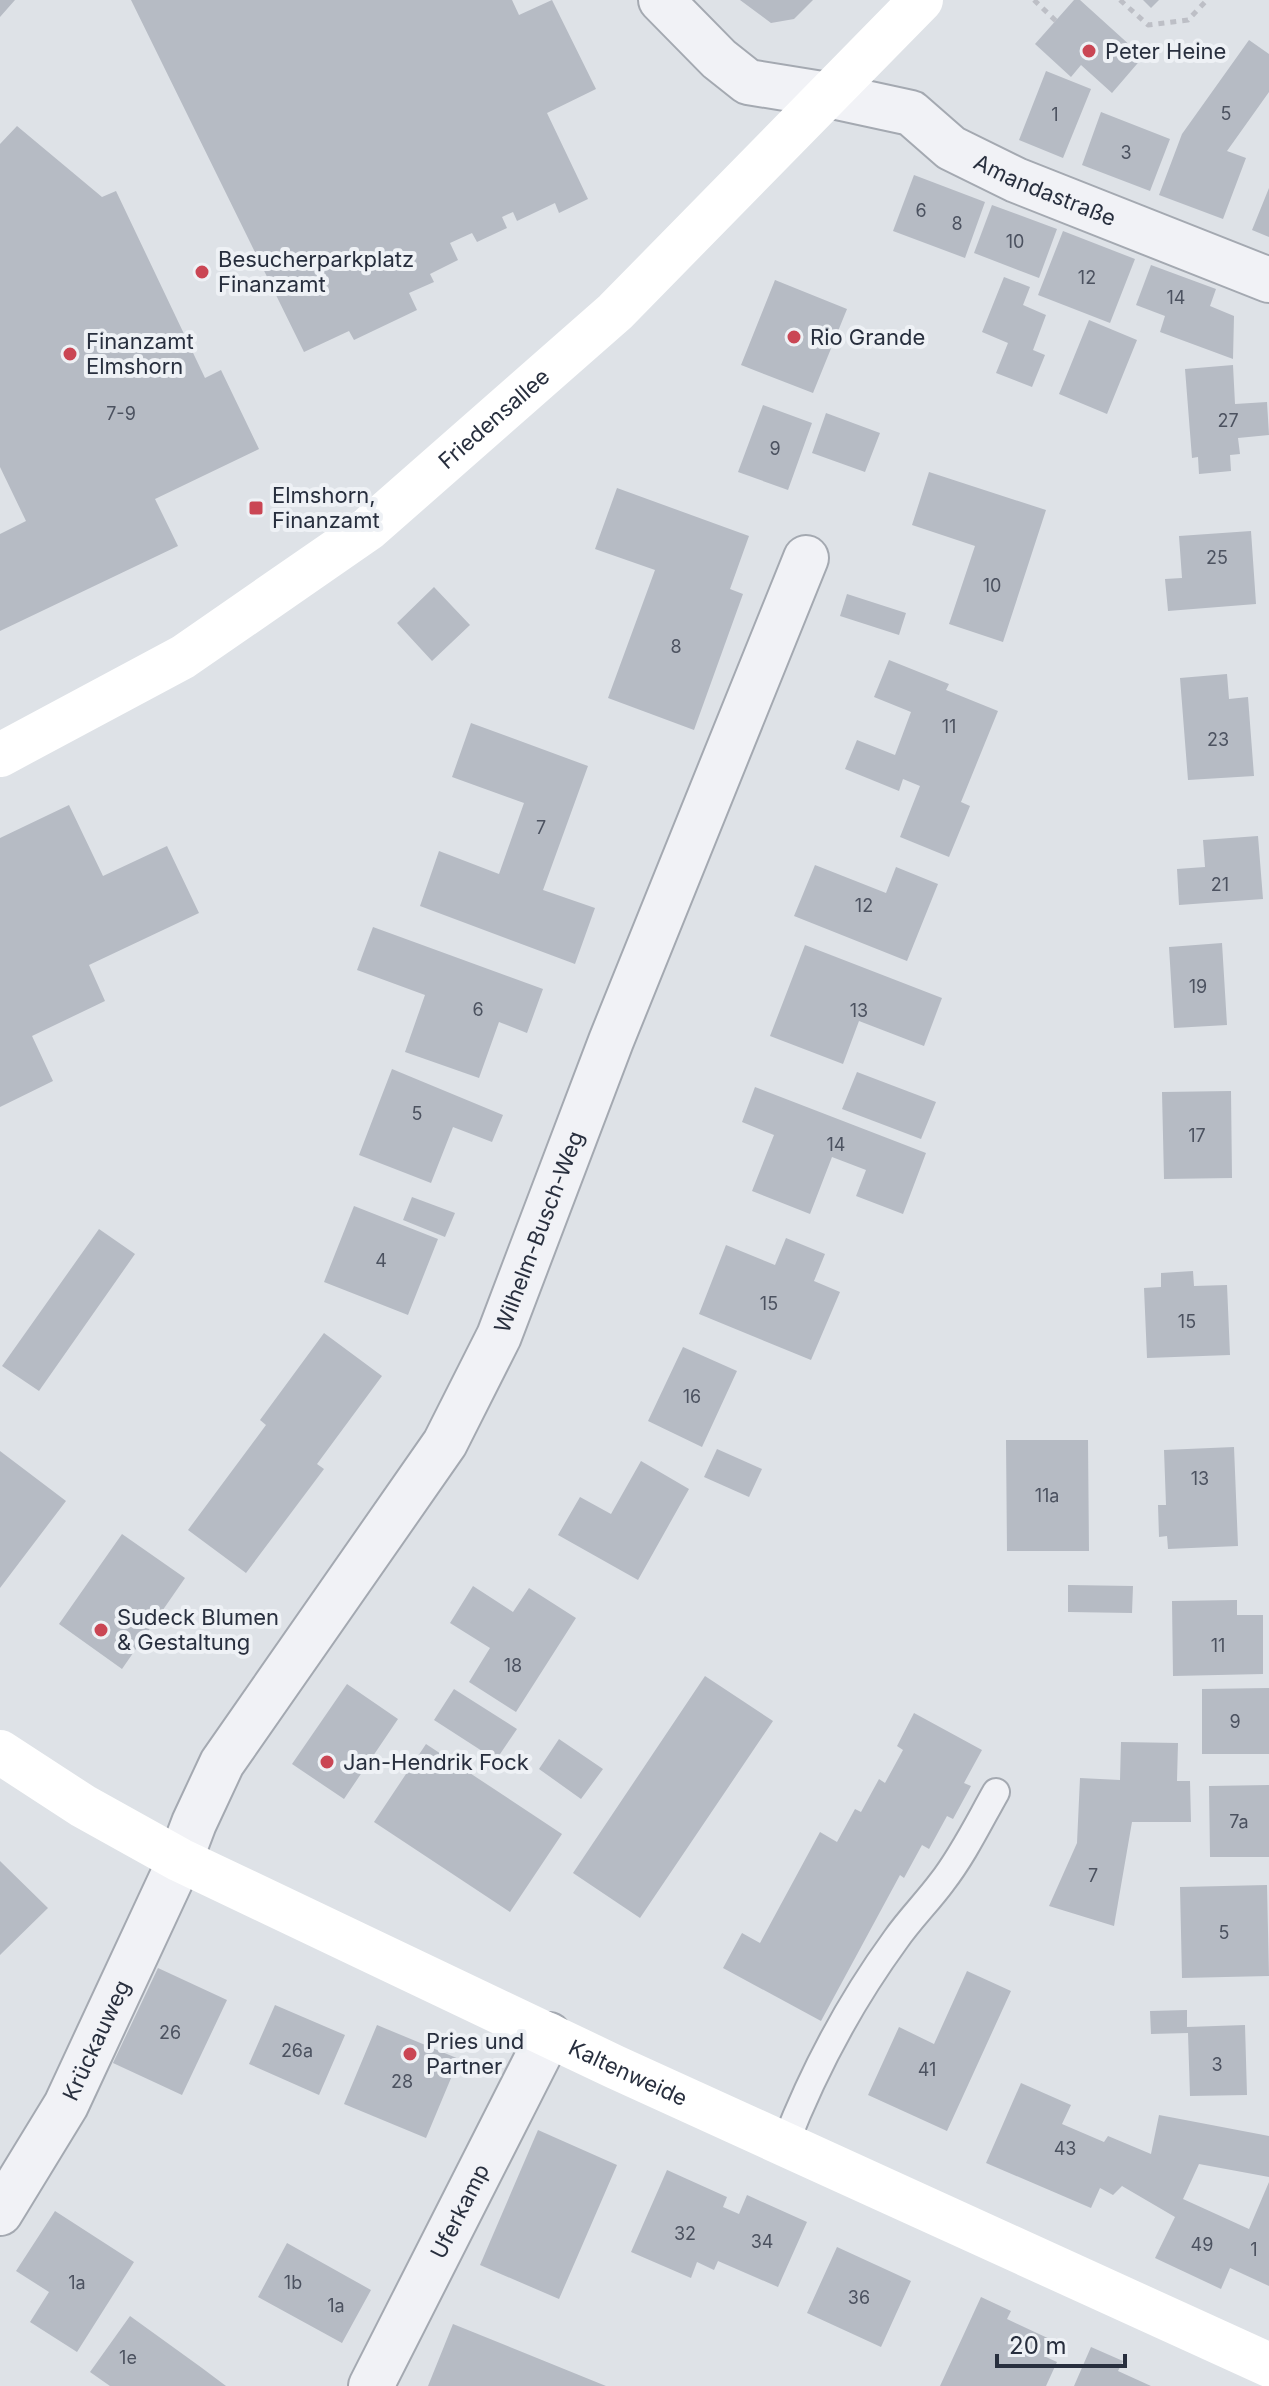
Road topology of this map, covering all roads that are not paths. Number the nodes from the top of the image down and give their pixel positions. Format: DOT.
graph roads {
  1 [pos="661,0"];
  2 [pos="921,0"];
  3 [pos="828,95"];
  4 [pos="1269,280"];
  5 [pos="806,558"];
  6 [pos="0,755"];
  7 [pos="0,1752"];
  8 [pos="996,1792"];
  9 [pos="180,1860"];
  10 [pos="549,2035"];
  11 [pos="785,2144"];
  12 [pos="0,2213"];
  13 [pos="1269,2365"];
  14 [pos="371,2386"];
  1 -- 3 [label="street, Amandastraße"];
  2 -- 3 [label="main road, Friedensallee"];
  3 -- 4 [label="street, Amandastraße"];
  3 -- 6 [label="main road, Friedensallee"];
  5 -- 9 [label="street, Wilhelm-Busch-Weg"];
  7 -- 9 [label="main road, Kaltenweide"];
  8 -- 11 [label="lane"];
  9 -- 10 [label="main road, Kaltenweide"];
  9 -- 12 [label="street, Krückauweg"];
  10 -- 11 [label="main road, Kaltenweide"];
  10 -- 14 [label="street, Uferkamp"];
  11 -- 13 [label="main road, Kaltenweide"];
}
